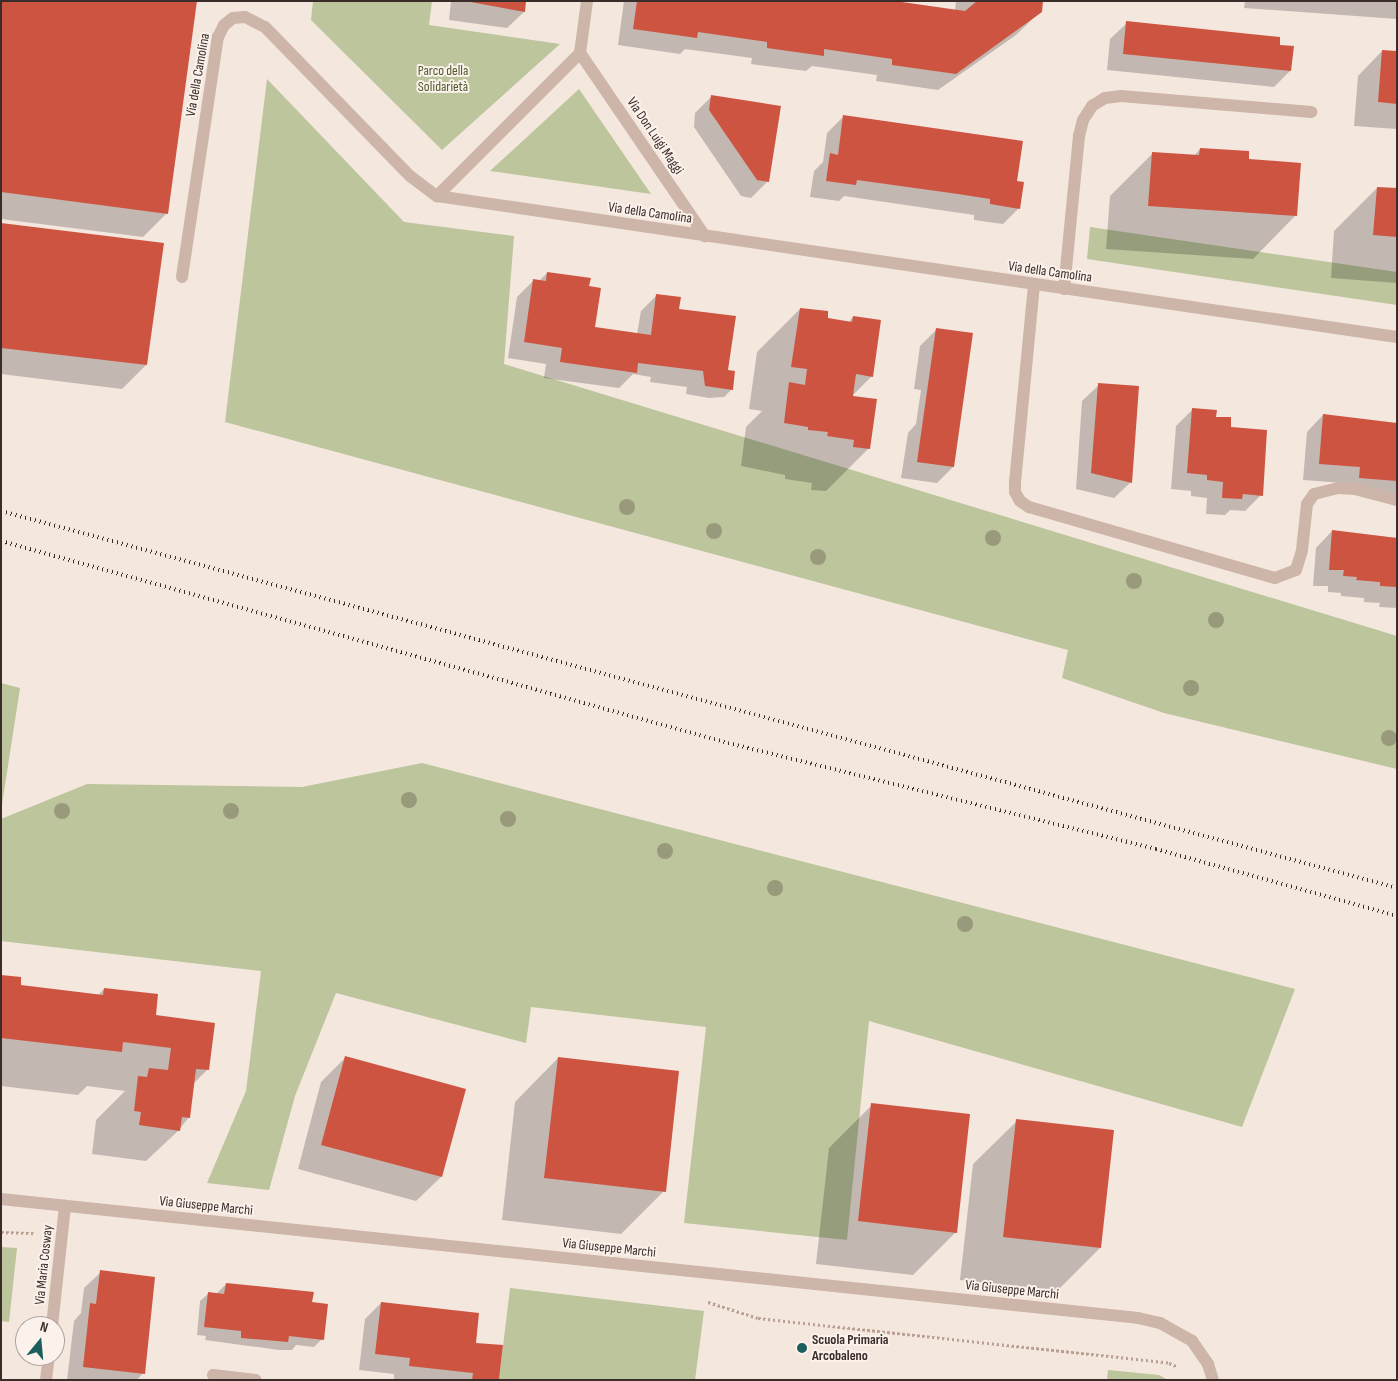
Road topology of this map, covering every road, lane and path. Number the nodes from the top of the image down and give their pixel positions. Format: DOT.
graph roads {
  1 [pos="587,1"];
  2 [pos="580,54"];
  3 [pos="1310,112"];
  4 [pos="437,196"];
  5 [pos="705,236"];
  6 [pos="182,277"];
  7 [pos="1034,284"];
  8 [pos="1064,288"];
  9 [pos="1397,337"];
  10 [pos="1397,500"];
  11 [pos="1,1199"];
  12 [pos="65,1206"];
  13 [pos="63,1226"];
  14 [pos="1,1232"];
  15 [pos="699,1299"];
  16 [pos="53,1316"];
  17 [pos="48,1366"];
  18 [pos="1181,1368"];
  19 [pos="212,1375"];
  20 [pos="46,1380"];
  21 [pos="256,1380"];
  22 [pos="1213,1380"];
  1 -- 2 [label="street"];
  2 -- 4 [label="street"];
  2 -- 5 [label="street, Via Don Luigi Maggi"];
  3 -- 8 [label="street"];
  4 -- 5 [label="street, Via della Camolina"];
  4 -- 6 [label="street, Via della Camolina"];
  5 -- 7 [label="street, Via della Camolina"];
  7 -- 8 [label="street, Via della Camolina"];
  7 -- 10 [label="street"];
  8 -- 9 [label="street, Via della Camolina"];
  11 -- 12 [label="street, Via Giuseppe Marchi"];
  12 -- 13 [label="street, Via Maria Cosway"];
  12 -- 22 [label="street, Via Giuseppe Marchi"];
  13 -- 14 [label="path"];
  13 -- 16 [label="street, Via Maria Cosway"];
  15 -- 18 [label="path"];
  17 -- 20 [label="street"];
  19 -- 21 [label="street"];
}
